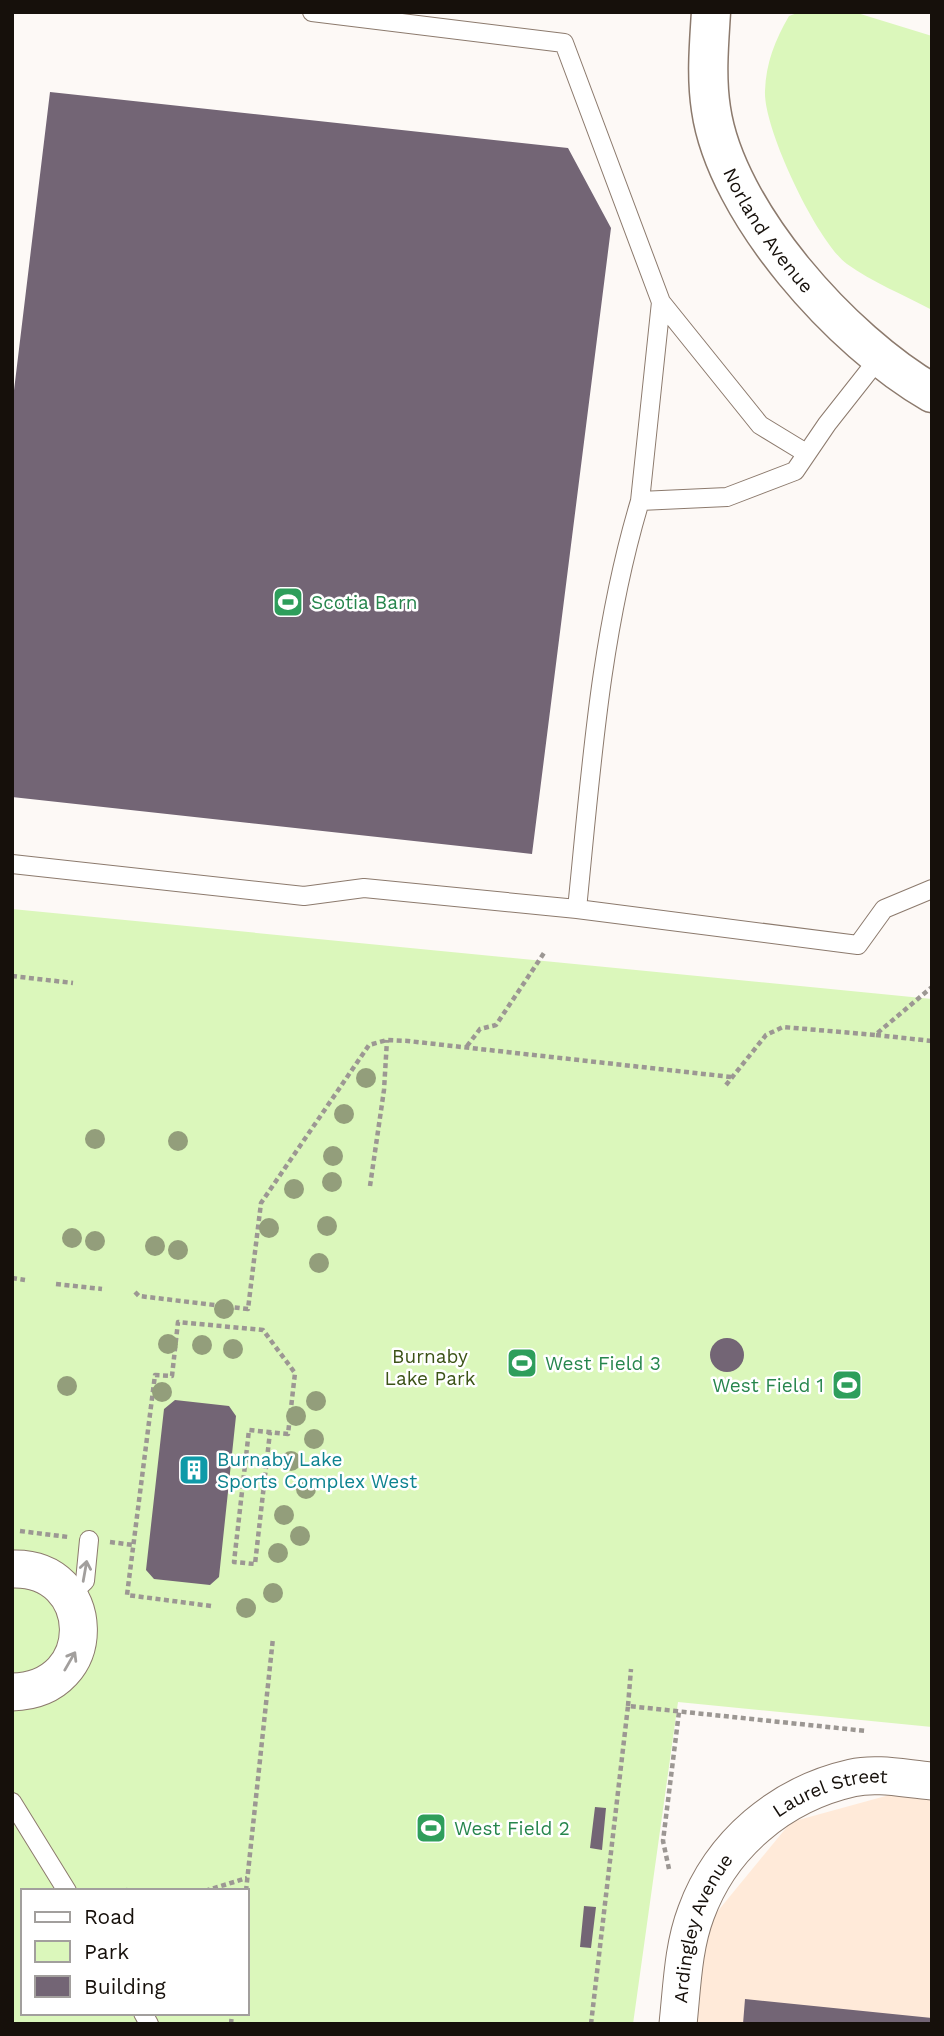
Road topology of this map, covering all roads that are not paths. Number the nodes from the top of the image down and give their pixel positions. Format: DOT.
graph roads {
  1 [pos="312,12"];
  2 [pos="711,12"];
  3 [pos="661,302"];
  4 [pos="879,358"];
  5 [pos="932,393"];
  6 [pos="806,453"];
  7 [pos="640,501"];
  8 [pos="12,864"];
  9 [pos="932,890"];
  10 [pos="578,909"];
  11 [pos="90,1540"];
  12 [pos="12,1569"];
  13 [pos="69,1597"];
  14 [pos="13,1693"];
  15 [pos="932,1782"];
  16 [pos="12,1802"];
  17 [pos="740,1840"];
  18 [pos="66,1889"];
  19 [pos="678,2024"];
  1 -- 3 [label="lane"];
  2 -- 4 [label="street, Norland Avenue"];
  3 -- 6 [label="lane"];
  3 -- 7 [label="lane"];
  4 -- 5 [label="street, Norland Avenue"];
  4 -- 6 [label="lane"];
  6 -- 7 [label="lane"];
  7 -- 10 [label="lane"];
  8 -- 10 [label="lane"];
  9 -- 10 [label="lane"];
  13 -- 11 [label="lane, one-way"];
  12 -- 13 [label="street"];
  14 -- 13 [label="street, one-way"];
  15 -- 17 [label="street, Laurel Street"];
  16 -- 18 [label="lane"];
  17 -- 19 [label="street, Ardingley Avenue"];
}
